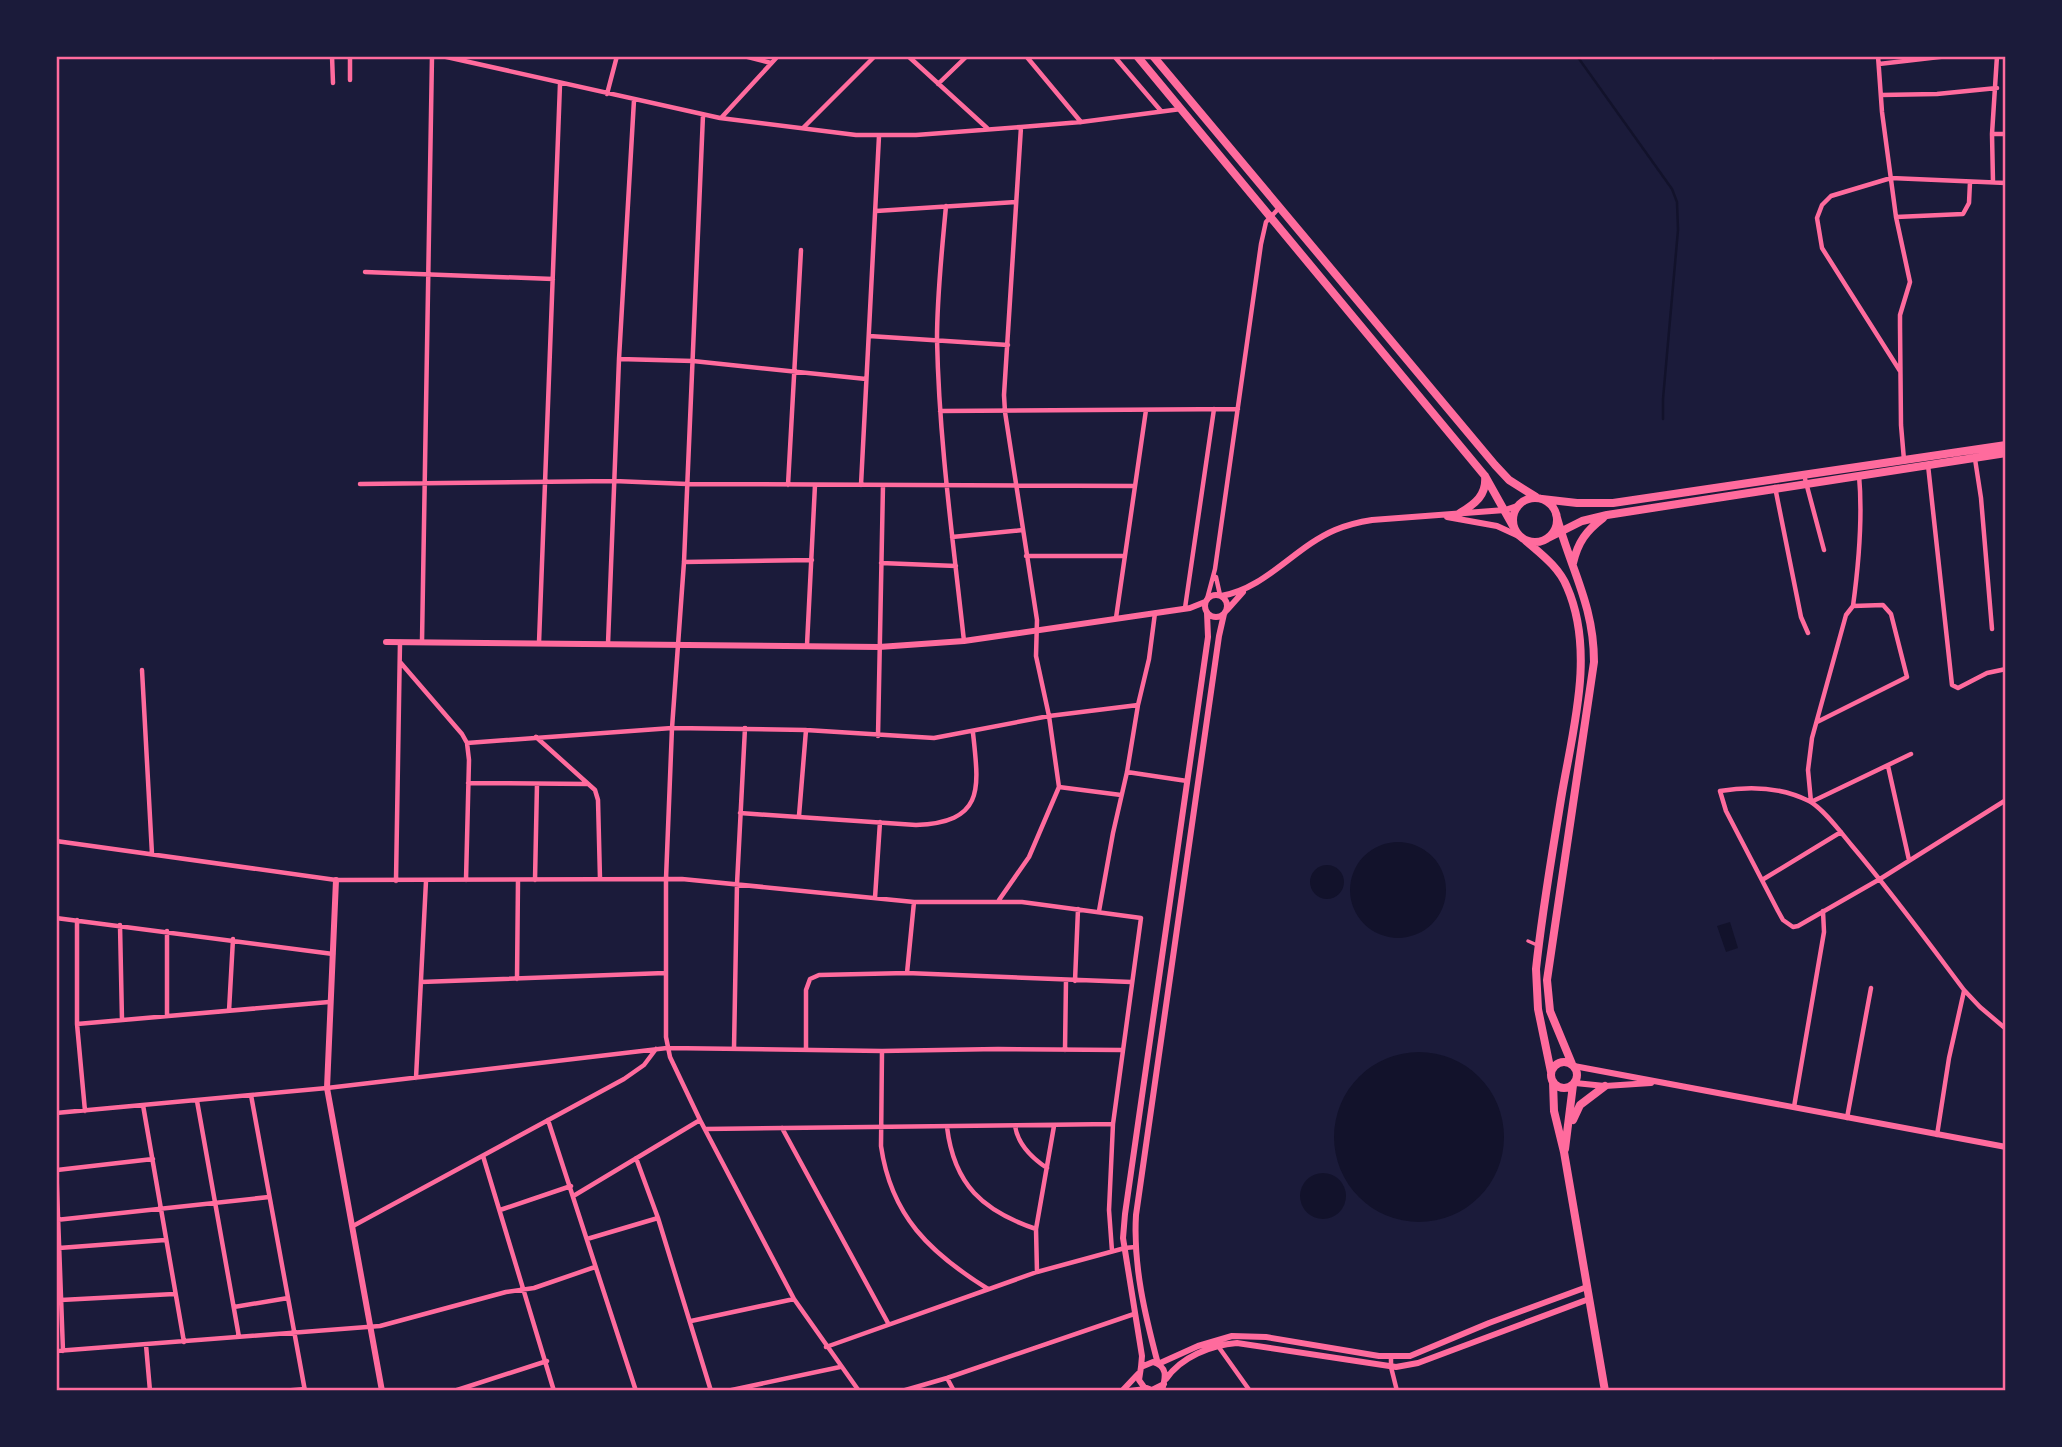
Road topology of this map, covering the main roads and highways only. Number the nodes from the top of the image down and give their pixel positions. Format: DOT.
graph roads {
  1 [pos="1136,56"];
  2 [pos="1153,56"];
  3 [pos="1203,115"];
  4 [pos="1193,123"];
  5 [pos="2006,445"];
  6 [pos="2006,453"];
  7 [pos="1485,476"];
  8 [pos="1805,479"];
  9 [pos="1774,483"];
  10 [pos="1539,498"];
  11 [pos="1460,513"];
  12 [pos="1556,514"];
  13 [pos="1607,515"];
  14 [pos="1513,526"];
  15 [pos="1561,532"];
  16 [pos="1523,538"];
  17 [pos="1546,539"];
  18 [pos="1573,563"];
  19 [pos="1573,1065"];
  20 [pos="1551,1072"];
  21 [pos="1553,1082"];
  22 [pos="1574,1084"];
  23 [pos="1605,1086"];
  24 [pos="1568,1129"];
  25 [pos="1564,1152"];
  26 [pos="1605,1391"];
  1 -- 4 [label="main road"];
  2 -- 3 [label="main road"];
  3 -- 4 [label="main road"];
  3 -- 10 [label="main road"];
  4 -- 7 [label="main road"];
  5 -- 8 [label="main road"];
  6 -- 8 [label="main road"];
  7 -- 11 [label="main road"];
  7 -- 14 [label="main road"];
  8 -- 9 [label="main road"];
  9 -- 10 [label="main road"];
  9 -- 13 [label="main road"];
  10 -- 12 [label="main road"];
  10 -- 14 [label="main road"];
  12 -- 15 [label="main road"];
  12 -- 17 [label="main road"];
  13 -- 15 [label="main road"];
  13 -- 18 [label="main road"];
  14 -- 16 [label="main road"];
  15 -- 17 [label="main road"];
  15 -- 18 [label="main road"];
  16 -- 17 [label="main road"];
  16 -- 20 [label="main road"];
  18 -- 19 [label="main road"];
  19 -- 20 [label="main road"];
  19 -- 22 [label="main road"];
  20 -- 21 [label="main road"];
  21 -- 22 [label="main road"];
  21 -- 25 [label="main road"];
  22 -- 24 [label="main road"];
  23 -- 24 [label="main road"];
  24 -- 25 [label="main road"];
  25 -- 26 [label="main road"];
}
